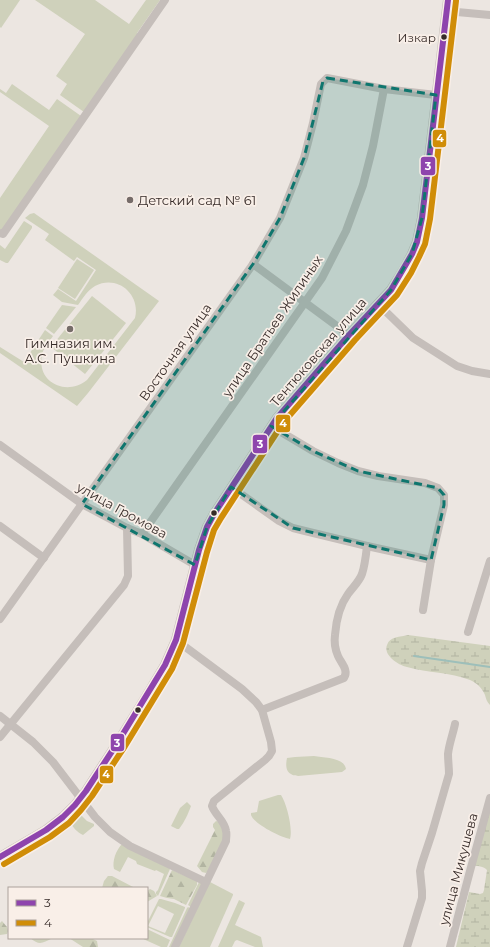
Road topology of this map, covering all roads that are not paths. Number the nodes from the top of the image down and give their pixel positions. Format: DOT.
graph roads {
  1 [pos="165,0"];
  2 [pos="448,0"];
  3 [pos="446,11"];
  4 [pos="490,15"];
  5 [pos="384,88"];
  6 [pos="436,95"];
  7 [pos="0,233"];
  8 [pos="253,264"];
  9 [pos="306,302"];
  10 [pos="378,304"];
  11 [pos="349,335"];
  12 [pos="490,374"];
  13 [pos="271,426"];
  14 [pos="0,445"];
  15 [pos="231,488"];
  16 [pos="82,504"];
  17 [pos="0,526"];
  18 [pos="127,528"];
  19 [pos="142,534"];
  20 [pos="367,546"];
  21 [pos="44,558"];
  22 [pos="431,560"];
  23 [pos="490,561"];
  24 [pos="195,565"];
  25 [pos="423,610"];
  26 [pos="0,619"];
  27 [pos="468,632"];
  28 [pos="176,640"];
  29 [pos="262,710"];
  30 [pos="0,716"];
  31 [pos="456,724"];
  32 [pos="11,725"];
  33 [pos="0,738"];
  34 [pos="80,798"];
  35 [pos="490,798"];
  36 [pos="0,857"];
  37 [pos="206,882"];
  38 [pos="175,947"];
  39 [pos="407,947"];
  40 [pos="450,947"];
  1 -- 7 [label="street"];
  2 -- 3 [label="street, Тентюковская улица"];
  3 -- 4 [label="street"];
  3 -- 6 [label="street, Тентюковская улица"];
  5 -- 6 [label="street"];
  5 -- 8 [label="street, Восточная улица"];
  5 -- 9 [label="street, улица Братьев Жилиных"];
  6 -- 10 [label="street, Тентюковская улица"];
  8 -- 9 [label="street"];
  8 -- 16 [label="street, Восточная улица"];
  9 -- 11 [label="street"];
  9 -- 19 [label="street, улица Братьев Жилиных"];
  10 -- 11 [label="street, Тентюковская улица"];
  10 -- 12 [label="street"];
  11 -- 13 [label="street, Тентюковская улица"];
  13 -- 15 [label="street, Тентюковская улица"];
  13 -- 22 [label="street"];
  14 -- 16 [label="street, улица Громова"];
  15 -- 20 [label="street"];
  15 -- 24 [label="street, Тентюковская улица"];
  16 -- 18 [label="street, улица Громова"];
  16 -- 21 [label="street, Восточная улица"];
  17 -- 21 [label="street"];
  18 -- 19 [label="street, улица Громова"];
  18 -- 32 [label="street"];
  19 -- 24 [label="street, улица Громова"];
  20 -- 22 [label="street"];
  20 -- 29 [label="street"];
  21 -- 26 [label="street, Восточная улица"];
  22 -- 25 [label="street"];
  23 -- 27 [label="street"];
  24 -- 28 [label="street, Тентюковская улица"];
  28 -- 29 [label="street"];
  28 -- 34 [label="street, Тентюковская улица"];
  29 -- 37 [label="street"];
  30 -- 32 [label="street"];
  31 -- 39 [label="street"];
  32 -- 33 [label="street"];
  32 -- 34 [label="street"];
  34 -- 36 [label="street, Тентюковская улица"];
  34 -- 37 [label="street"];
  35 -- 40 [label="street, улица Микушева"];
  37 -- 38 [label="street"];
}
